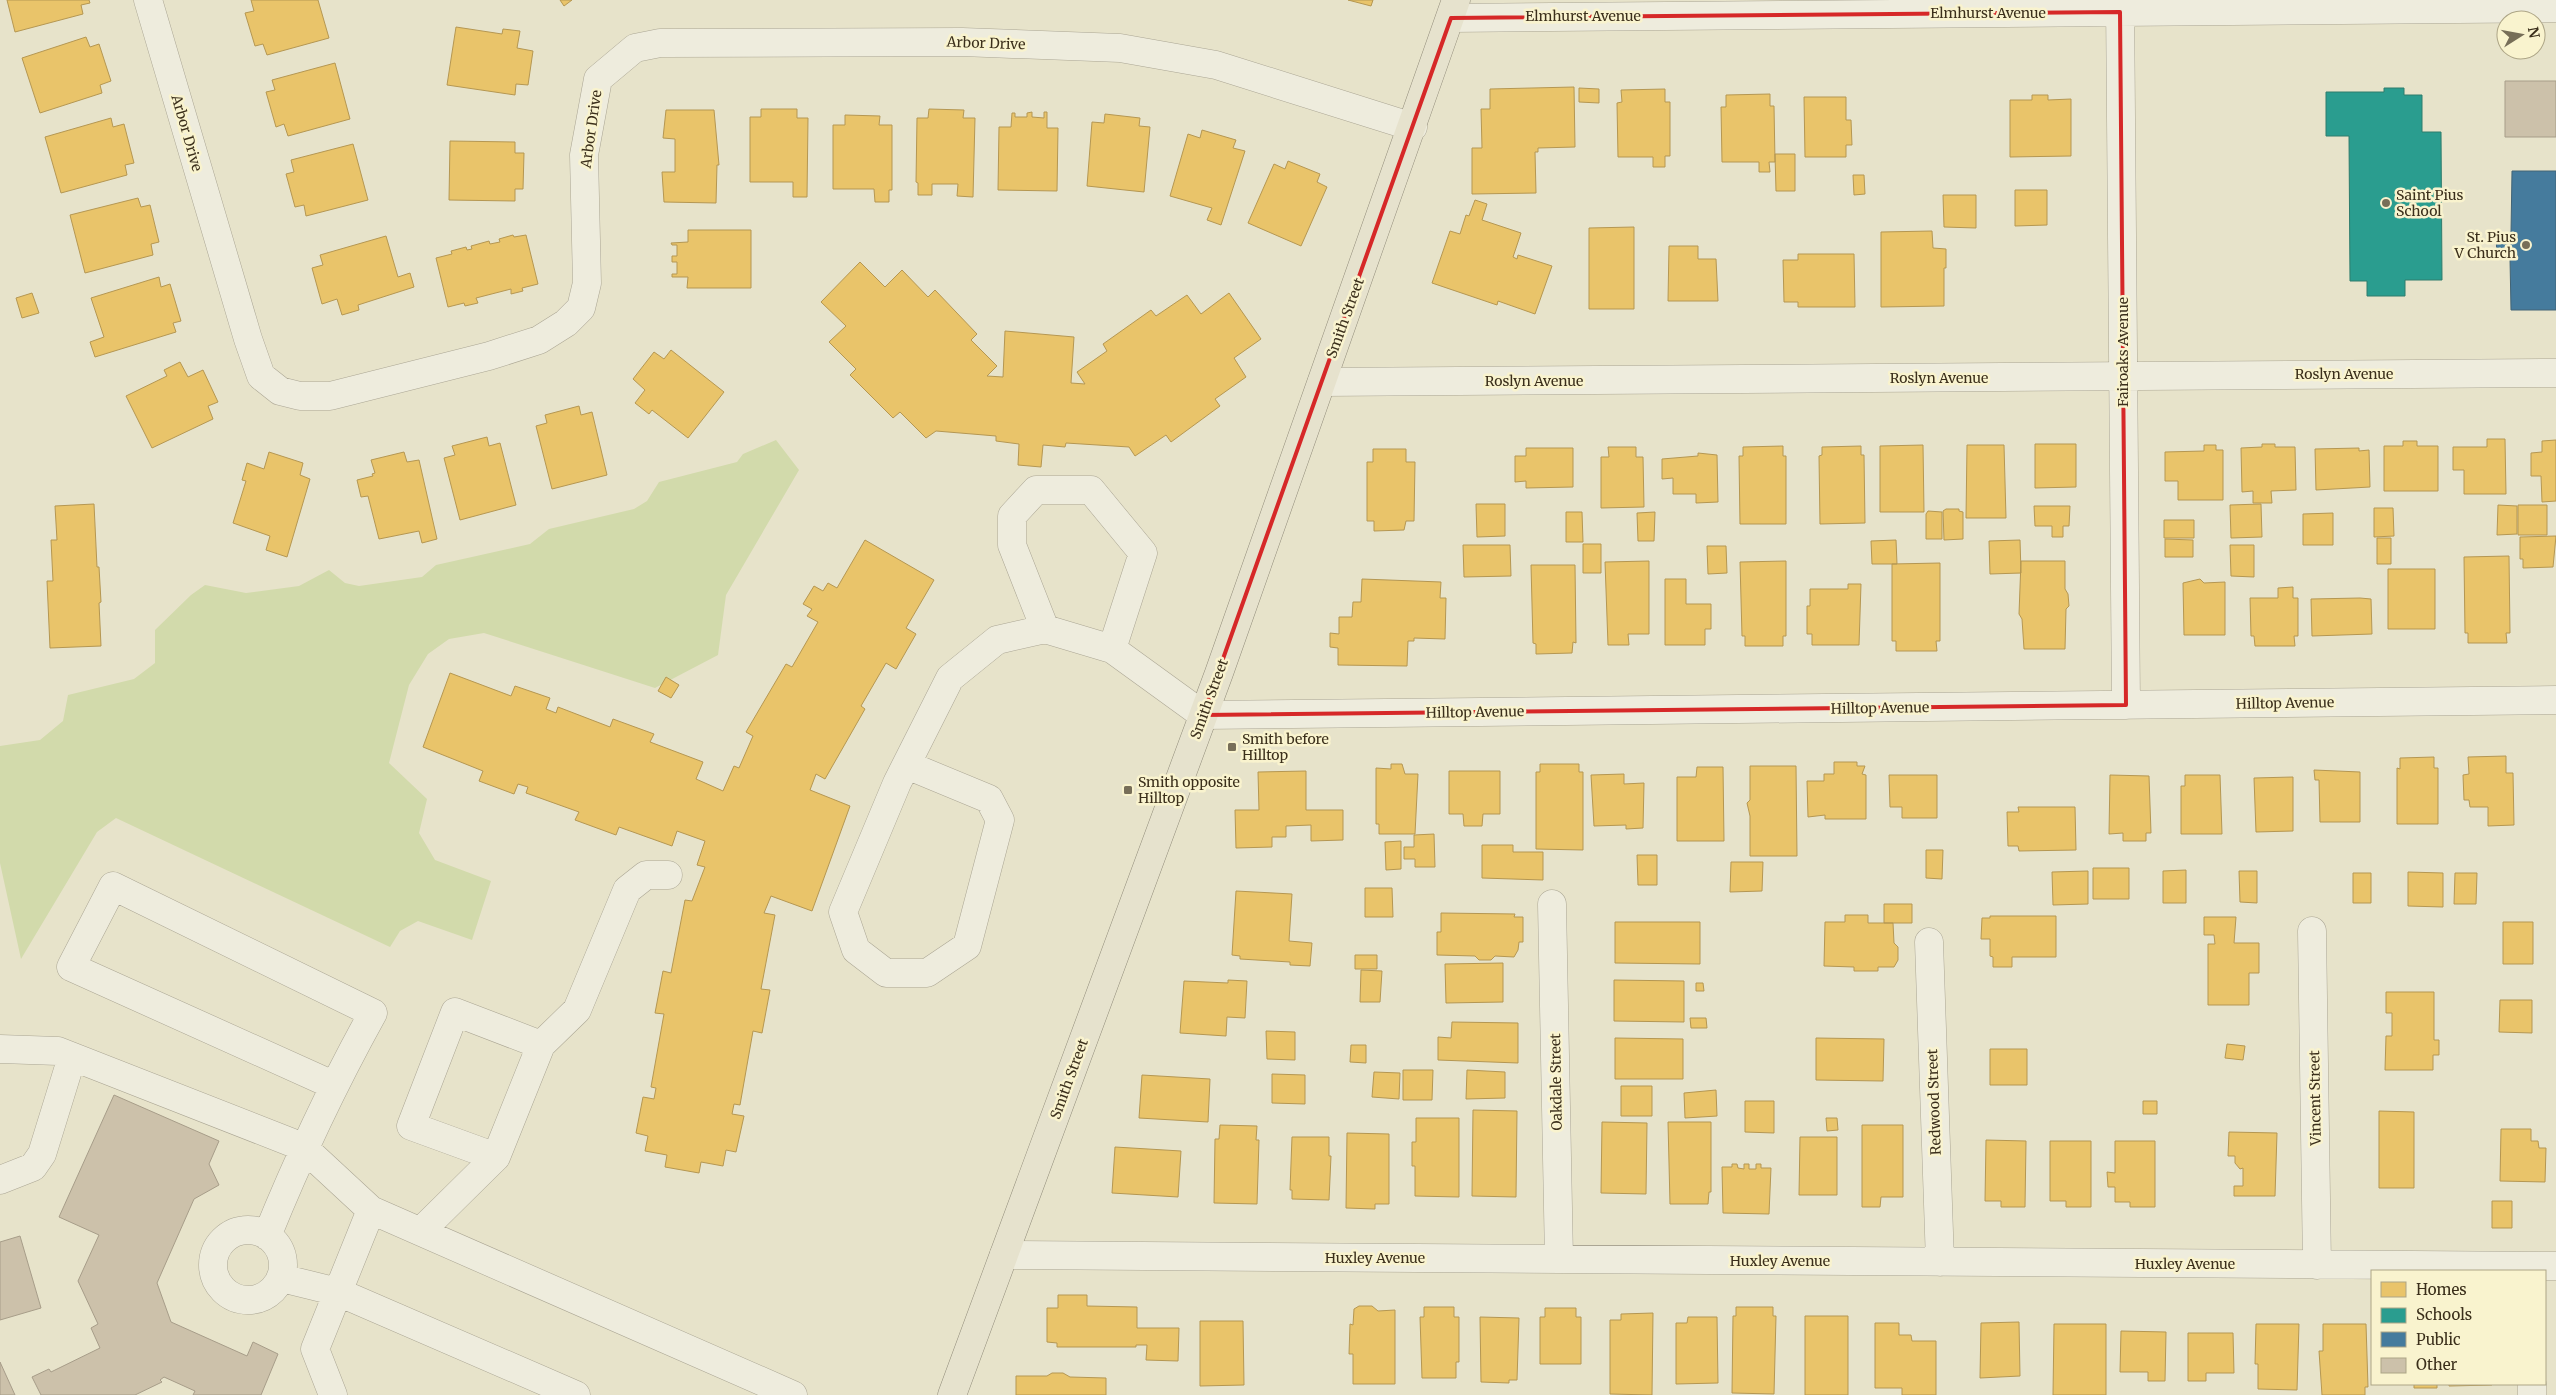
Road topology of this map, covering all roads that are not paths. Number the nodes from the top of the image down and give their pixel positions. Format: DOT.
graph roads {
  1 [pos="148,0"];
  2 [pos="2120,6"];
  3 [pos="2556,8"];
  4 [pos="1453,9"];
  5 [pos="1413,127"];
  6 [pos="2556,373"];
  7 [pos="2123,376"];
  8 [pos="1322,382"];
  9 [pos="1045,629"];
  10 [pos="1112,649"];
  11 [pos="2556,700"];
  12 [pos="2126,705"];
  13 [pos="1203,715"];
  14 [pos="907,765"];
  15 [pos="668,875"];
  16 [pos="1552,904"];
  17 [pos="2312,931"];
  18 [pos="1929,942"];
  19 [pos="540,1045"];
  20 [pos="0,1049"];
  21 [pos="72,1057"];
  22 [pos="333,1085"];
  23 [pos="303,1148"];
  24 [pos="496,1157"];
  25 [pos="0,1180"];
  26 [pos="371,1210"];
  27 [pos="421,1231"];
  28 [pos="267,1236"];
  29 [pos="1004,1255"];
  30 [pos="1559,1259"];
  31 [pos="1940,1262"];
  32 [pos="2318,1265"];
  33 [pos="2539,1268"];
  34 [pos="281,1278"];
  35 [pos="338,1292"];
  36 [pos="333,1395"];
  37 [pos="576,1395"];
  38 [pos="794,1395"];
  39 [pos="952,1395"];
  1 -- 5 [label="street, Arbor Drive"];
  2 -- 3 [label="street, Elmhurst Avenue"];
  2 -- 4 [label="street, Elmhurst Avenue"];
  2 -- 7 [label="street, Fairoaks Avenue"];
  4 -- 5 [label="main road, Smith Street"];
  5 -- 8 [label="main road, Smith Street"];
  6 -- 7 [label="street, Roslyn Avenue"];
  7 -- 8 [label="street, Roslyn Avenue"];
  7 -- 12 [label="street, Fairoaks Avenue"];
  8 -- 13 [label="main road, Smith Street"];
  9 -- 10 [label="street"];
  9 -- 10 [label="street"];
  9 -- 14 [label="street"];
  10 -- 13 [label="street"];
  11 -- 12 [label="street, Hilltop Avenue"];
  12 -- 13 [label="street, Hilltop Avenue"];
  13 -- 29 [label="main road, Smith Street"];
  14 -- 14 [label="street"];
  15 -- 19 [label="street"];
  16 -- 30 [label="street, Oakdale Street"];
  17 -- 32 [label="street, Vincent Street"];
  18 -- 31 [label="street, Redwood Street"];
  19 -- 24 [label="street"];
  19 -- 24 [label="street"];
  20 -- 21 [label="street"];
  21 -- 23 [label="street"];
  21 -- 25 [label="street"];
  22 -- 22 [label="street"];
  22 -- 23 [label="street"];
  23 -- 26 [label="street"];
  23 -- 28 [label="street"];
  24 -- 27 [label="street"];
  26 -- 27 [label="street"];
  26 -- 35 [label="street"];
  27 -- 38 [label="street"];
  28 -- 34 [label="street"];
  28 -- 34 [label="street"];
  29 -- 30 [label="street, Huxley Avenue"];
  29 -- 39 [label="main road, Smith Street"];
  30 -- 31 [label="street, Huxley Avenue"];
  31 -- 32 [label="street, Huxley Avenue"];
  32 -- 33 [label="street, Huxley Avenue"];
  34 -- 35 [label="street"];
  35 -- 36 [label="street"];
  35 -- 37 [label="street"];
}
